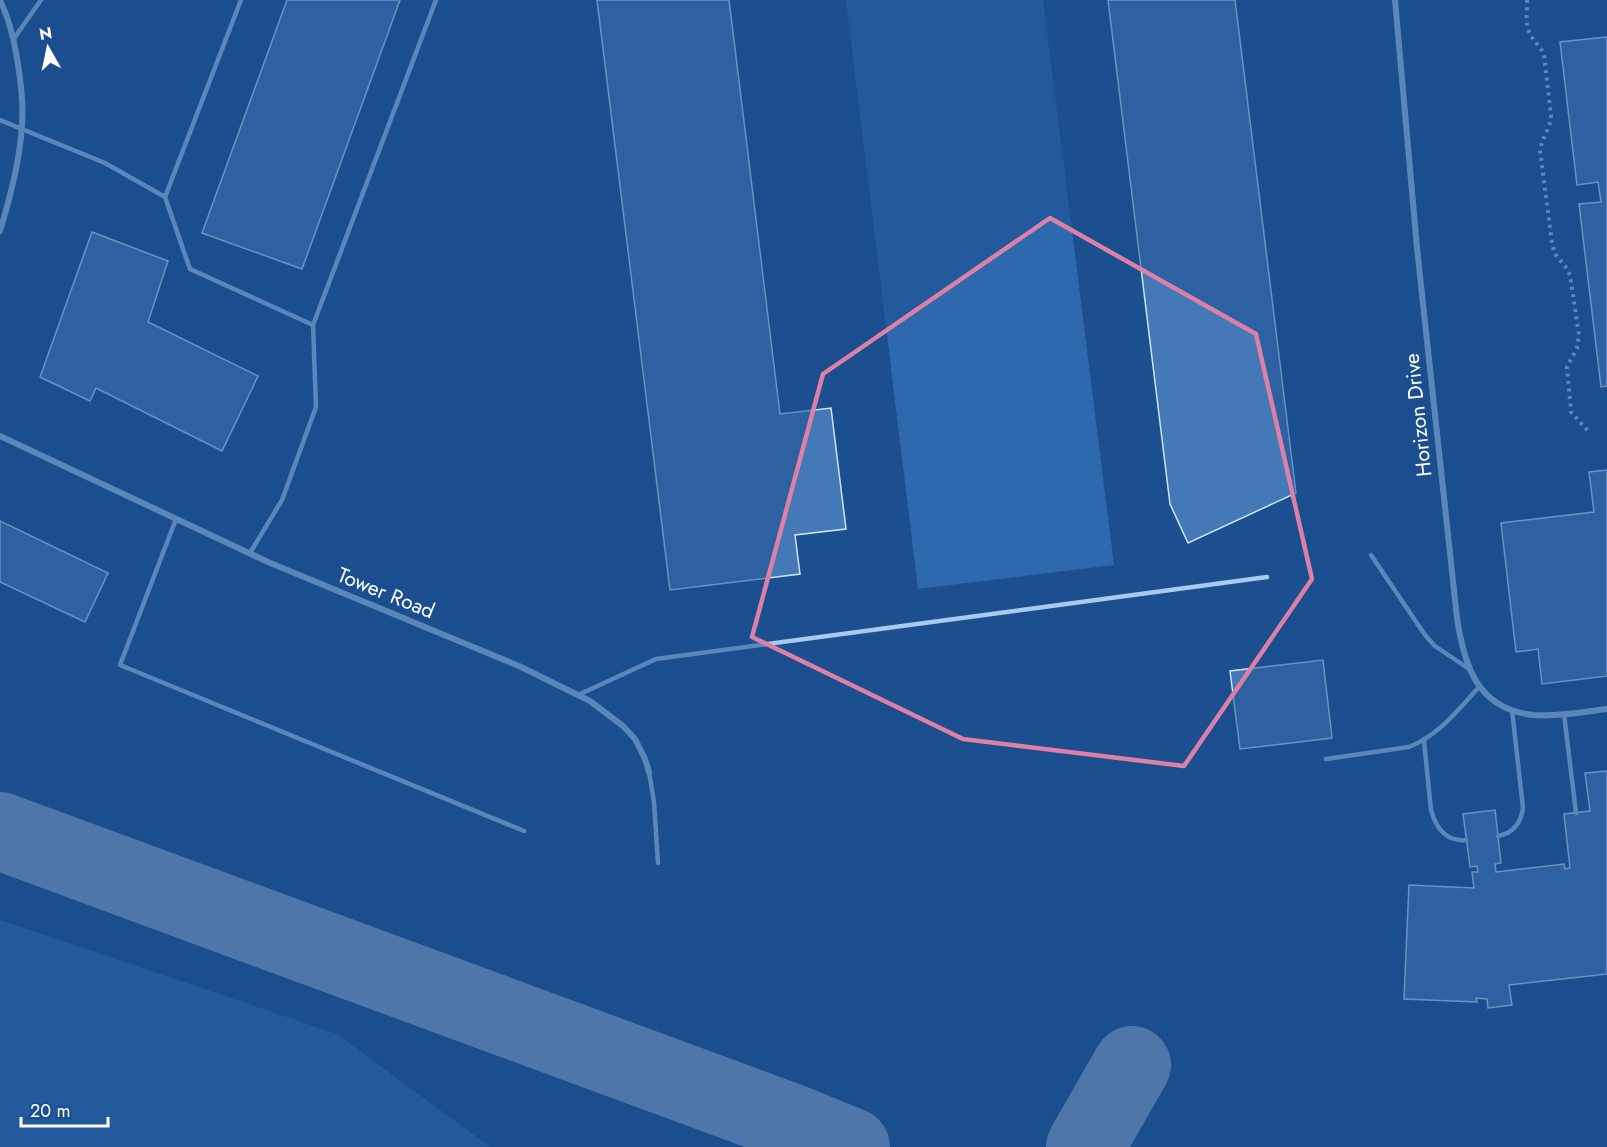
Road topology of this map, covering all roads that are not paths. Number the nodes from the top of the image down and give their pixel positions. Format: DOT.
graph roads {
  1 [pos="0,0"];
  2 [pos="41,0"];
  3 [pos="241,0"];
  4 [pos="436,0"];
  5 [pos="1395,0"];
  6 [pos="13,40"];
  7 [pos="0,120"];
  8 [pos="21,128"];
  9 [pos="165,197"];
  10 [pos="0,231"];
  11 [pos="313,325"];
  12 [pos="0,436"];
  13 [pos="176,519"];
  14 [pos="250,553"];
  15 [pos="1371,555"];
  16 [pos="1267,577"];
  17 [pos="1469,669"];
  18 [pos="1479,687"];
  19 [pos="578,695"];
  20 [pos="1607,709"];
  21 [pos="1512,710"];
  22 [pos="1564,714"];
  23 [pos="1424,741"];
  24 [pos="1326,759"];
  25 [pos="649,772"];
  26 [pos="1576,813"];
  27 [pos="524,831"];
  28 [pos="1498,836"];
  29 [pos="1466,840"];
  30 [pos="658,863"];
  1 -- 6 [label="street"];
  2 -- 6 [label="lane"];
  3 -- 9 [label="lane"];
  4 -- 11 [label="lane"];
  5 -- 17 [label="street, Horizon Drive"];
  6 -- 8 [label="street"];
  7 -- 8 [label="lane"];
  8 -- 9 [label="lane"];
  8 -- 10 [label="street"];
  9 -- 11 [label="lane"];
  11 -- 14 [label="lane"];
  12 -- 13 [label="street, Tower Road"];
  13 -- 14 [label="street, Tower Road"];
  13 -- 27 [label="lane"];
  14 -- 19 [label="street, Tower Road"];
  15 -- 17 [label="lane"];
  16 -- 19 [label="lane"];
  17 -- 18 [label="street, Horizon Drive"];
  18 -- 21 [label="street, Horizon Drive"];
  18 -- 23 [label="lane"];
  19 -- 25 [label="street, Tower Road"];
  20 -- 22 [label="street, Horizon Drive"];
  21 -- 22 [label="street, Horizon Drive"];
  21 -- 28 [label="lane"];
  22 -- 26 [label="lane"];
  23 -- 24 [label="lane"];
  23 -- 29 [label="lane"];
  25 -- 30 [label="lane, Tower Road"];
}
